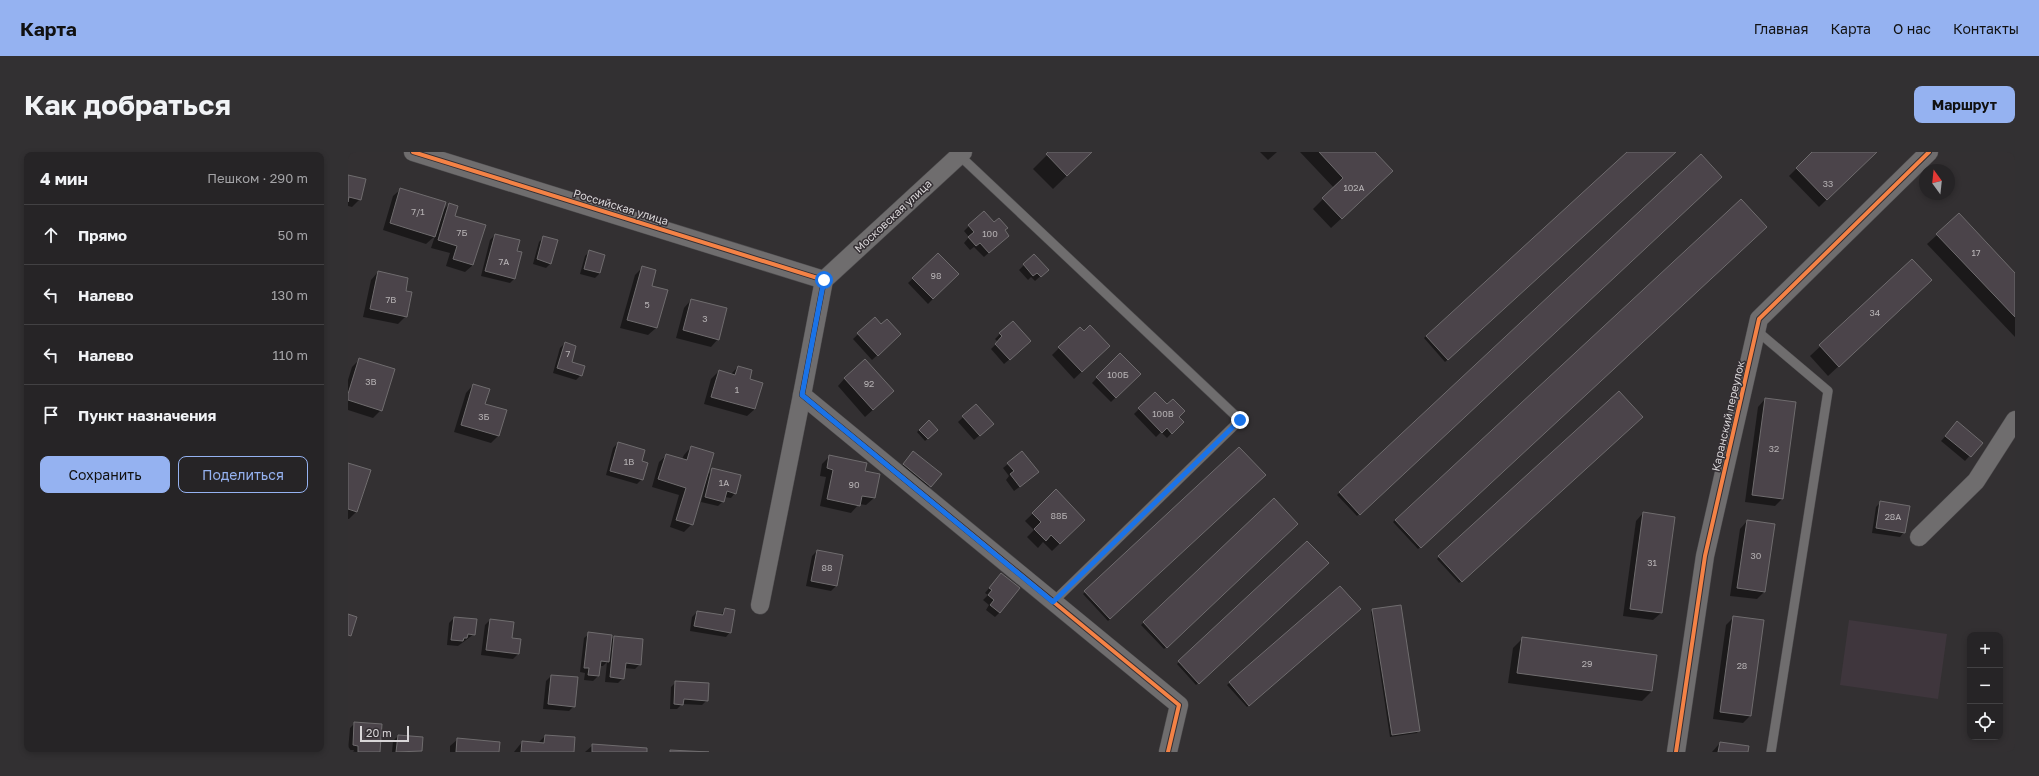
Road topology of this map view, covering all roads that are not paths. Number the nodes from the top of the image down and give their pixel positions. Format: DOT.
graph roads {
  1 [pos="413,152"];
  2 [pos="1929,152"];
  3 [pos="961,154"];
  4 [pos="824,280"];
  5 [pos="1756,331"];
  6 [pos="802,395"];
  7 [pos="2015,420"];
  8 [pos="1918,537"];
  9 [pos="1053,602"];
  10 [pos="760,605"];
  11 [pos="1168,752"];
  12 [pos="1676,752"];
  13 [pos="1771,752"];
  1 -- 4 [label="street, Российская улица"];
  2 -- 5 [label="street, Каранский переулок"];
  3 -- 4 [label="street, Московская улица"];
  3 -- 9 [label="lane"];
  4 -- 6 [label="street"];
  5 -- 12 [label="street, Каранский переулок"];
  5 -- 13 [label="lane"];
  6 -- 9 [label="street"];
  6 -- 10 [label="street"];
  7 -- 8 [label="street"];
  9 -- 11 [label="street"];
}
